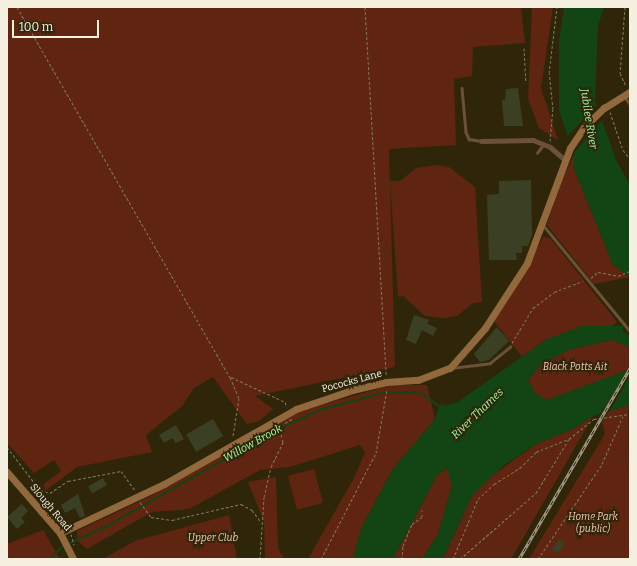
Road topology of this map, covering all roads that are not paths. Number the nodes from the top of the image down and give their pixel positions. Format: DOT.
graph roads {
  1 [pos="462,88"];
  2 [pos="628,93"];
  3 [pos="630,104"];
  4 [pos="481,141"];
  5 [pos="544,144"];
  6 [pos="537,153"];
  7 [pos="565,160"];
  8 [pos="544,226"];
  9 [pos="630,331"];
  10 [pos="510,347"];
  11 [pos="450,368"];
  12 [pos="7,472"];
  13 [pos="60,533"];
  14 [pos="73,559"];
  1 -- 4 [label="lane"];
  2 -- 3 [label="lane"];
  2 -- 7 [label="main road, Pococks Lane"];
  4 -- 5 [label="street"];
  5 -- 6 [label="lane"];
  5 -- 7 [label="street"];
  7 -- 8 [label="main road, Pococks Lane"];
  8 -- 9 [label="lane"];
  8 -- 11 [label="main road, Pococks Lane"];
  10 -- 11 [label="lane"];
  11 -- 13 [label="main road, Pococks Lane"];
  12 -- 13 [label="main road, Slough Road"];
  13 -- 14 [label="main road, Slough Road"];
}
